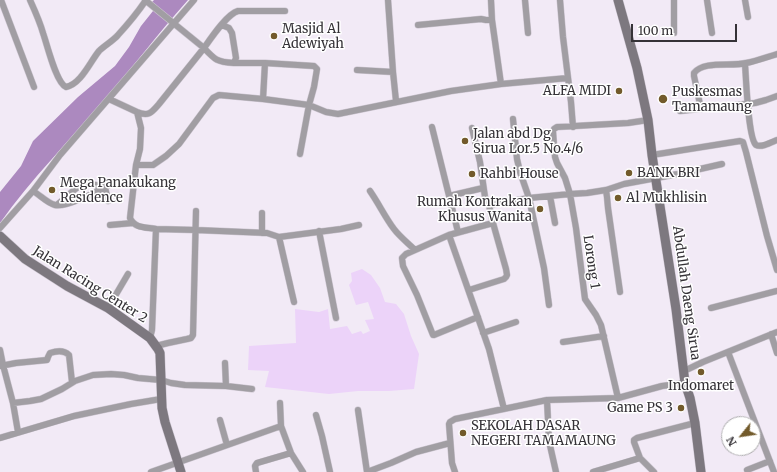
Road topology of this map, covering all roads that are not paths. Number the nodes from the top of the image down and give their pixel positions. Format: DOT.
graph roads {
  1 [pos="1,0"];
  2 [pos="30,0"];
  3 [pos="194,0"];
  4 [pos="388,0"];
  5 [pos="491,0"];
  6 [pos="525,0"];
  7 [pos="560,0"];
  8 [pos="619,0"];
  9 [pos="674,0"];
  10 [pos="707,0"];
  11 [pos="745,0"];
  12 [pos="146,1"];
  13 [pos="285,11"];
  14 [pos="748,17"];
  15 [pos="492,20"];
  16 [pos="174,22"];
  17 [pos="222,25"];
  18 [pos="418,25"];
  19 [pos="528,32"];
  20 [pos="674,33"];
  21 [pos="712,33"];
  22 [pos="204,48"];
  23 [pos="777,54"];
  24 [pos="234,63"];
  25 [pos="265,63"];
  26 [pos="745,64"];
  27 [pos="357,70"];
  28 [pos="393,72"];
  29 [pos="568,78"];
  30 [pos="501,84"];
  31 [pos="34,87"];
  32 [pos="777,96"];
  33 [pos="109,99"];
  34 [pos="263,99"];
  35 [pos="396,102"];
  36 [pos="747,103"];
  37 [pos="309,105"];
  38 [pos="701,109"];
  39 [pos="680,111"];
  40 [pos="138,112"];
  41 [pos="513,119"];
  42 [pos="648,120"];
  43 [pos="432,127"];
  44 [pos="573,127"];
  45 [pos="472,128"];
  46 [pos="777,140"];
  47 [pos="300,154"];
  48 [pos="652,155"];
  49 [pos="722,164"];
  50 [pos="136,165"];
  51 [pos="656,178"];
  52 [pos="108,185"];
  53 [pos="483,188"];
  54 [pos="33,190"];
  55 [pos="606,190"];
  56 [pos="370,191"];
  57 [pos="570,194"];
  58 [pos="449,196"];
  59 [pos="550,196"];
  60 [pos="529,198"];
  61 [pos="108,201"];
  62 [pos="56,205"];
  63 [pos="489,205"];
  64 [pos="196,211"];
  65 [pos="262,213"];
  66 [pos="133,223"];
  67 [pos="492,223"];
  68 [pos="555,224"];
  69 [pos="110,225"];
  70 [pos="358,225"];
  71 [pos="0,228"];
  72 [pos="156,229"];
  73 [pos="196,230"];
  74 [pos="319,231"];
  75 [pos="458,232"];
  76 [pos="262,233"];
  77 [pos="448,235"];
  78 [pos="0,236"];
  79 [pos="279,237"];
  80 [pos="415,250"];
  81 [pos="777,270"];
  82 [pos="128,274"];
  83 [pos="469,290"];
  84 [pos="777,291"];
  85 [pos="620,292"];
  86 [pos="294,302"];
  87 [pos="549,306"];
  88 [pos="108,308"];
  89 [pos="711,308"];
  90 [pos="478,317"];
  91 [pos="336,318"];
  92 [pos="516,322"];
  93 [pos="483,333"];
  94 [pos="774,333"];
  95 [pos="604,336"];
  96 [pos="150,338"];
  97 [pos="563,342"];
  98 [pos="156,346"];
  99 [pos="0,350"];
  100 [pos="728,352"];
  101 [pos="777,353"];
  102 [pos="225,363"];
  103 [pos="1,365"];
  104 [pos="684,371"];
  105 [pos="161,380"];
  106 [pos="72,382"];
  107 [pos="686,382"];
  108 [pos="226,386"];
  109 [pos="252,389"];
  110 [pos="618,398"];
  111 [pos="161,399"];
  112 [pos="547,400"];
  113 [pos="14,403"];
  114 [pos="280,403"];
  115 [pos="504,409"];
  116 [pos="358,410"];
  117 [pos="316,415"];
  118 [pos="220,420"];
  119 [pos="695,423"];
  120 [pos="280,426"];
  121 [pos="18,432"];
  122 [pos="0,438"];
  123 [pos="450,443"];
  124 [pos="227,445"];
  125 [pos="291,453"];
  126 [pos="640,458"];
  127 [pos="770,461"];
  128 [pos="179,468"];
  129 [pos="747,470"];
  130 [pos="151,472"];
  131 [pos="256,472"];
  132 [pos="303,472"];
  133 [pos="330,472"];
  134 [pos="367,472"];
  135 [pos="455,472"];
  136 [pos="556,472"];
  137 [pos="593,472"];
  138 [pos="654,472"];
  139 [pos="701,472"];
  140 [pos="774,472"];
  1 -- 31 [label="street"];
  2 -- 12 [label="street"];
  3 -- 16 [label="street"];
  4 -- 28 [label="street"];
  5 -- 15 [label="street"];
  6 -- 19 [label="street"];
  7 -- 29 [label="street"];
  8 -- 42 [label="main road, Abdullah Daeng Sirua"];
  9 -- 20 [label="street"];
  10 -- 21 [label="street"];
  11 -- 14 [label="street"];
  12 -- 16 [label="street"];
  13 -- 17 [label="street"];
  15 -- 18 [label="street"];
  15 -- 30 [label="street"];
  16 -- 22 [label="street"];
  16 -- 33 [label="street"];
  17 -- 22 [label="street"];
  17 -- 24 [label="street"];
  22 -- 24 [label="street"];
  22 -- 40 [label="street"];
  23 -- 26 [label="street"];
  24 -- 25 [label="street"];
  25 -- 34 [label="street"];
  25 -- 37 [label="street"];
  26 -- 36 [label="street"];
  26 -- 38 [label="street"];
  27 -- 28 [label="street"];
  28 -- 35 [label="street"];
  29 -- 30 [label="street"];
  29 -- 44 [label="street"];
  30 -- 35 [label="street"];
  32 -- 36 [label="street"];
  33 -- 40 [label="street"];
  33 -- 54 [label="street"];
  34 -- 37 [label="street"];
  34 -- 50 [label="street"];
  35 -- 37 [label="street"];
  36 -- 38 [label="street"];
  36 -- 46 [label="street"];
  37 -- 47 [label="street"];
  38 -- 39 [label="street"];
  40 -- 50 [label="street"];
  41 -- 60 [label="street"];
  42 -- 44 [label="street, Lorong 1"];
  42 -- 48 [label="main road, Abdullah Daeng Sirua"];
  43 -- 58 [label="street"];
  44 -- 57 [label="street, Lorong 1"];
  45 -- 53 [label="street"];
  48 -- 51 [label="main road, Abdullah Daeng Sirua"];
  48 -- 81 [label="street"];
  49 -- 51 [label="street"];
  50 -- 66 [label="street"];
  51 -- 55 [label="street"];
  51 -- 104 [label="main road, Abdullah Daeng Sirua"];
  52 -- 61 [label="street"];
  52 -- 62 [label="street"];
  52 -- 62 [label="street"];
  53 -- 58 [label="street"];
  53 -- 63 [label="street"];
  54 -- 62 [label="street"];
  54 -- 71 [label="street"];
  55 -- 57 [label="street"];
  55 -- 85 [label="street"];
  56 -- 80 [label="street"];
  57 -- 59 [label="street"];
  57 -- 95 [label="street, Lorong 1"];
  58 -- 75 [label="street"];
  59 -- 60 [label="street"];
  59 -- 68 [label="street"];
  60 -- 63 [label="street"];
  60 -- 87 [label="street"];
  63 -- 67 [label="street"];
  64 -- 73 [label="street"];
  65 -- 76 [label="street"];
  66 -- 69 [label="street"];
  66 -- 72 [label="street"];
  67 -- 75 [label="street"];
  67 -- 83 [label="street"];
  70 -- 74 [label="street"];
  72 -- 73 [label="street"];
  72 -- 96 [label="street"];
  73 -- 76 [label="street"];
  73 -- 98 [label="street"];
  74 -- 79 [label="street"];
  74 -- 91 [label="street"];
  75 -- 77 [label="street"];
  76 -- 79 [label="street"];
  77 -- 80 [label="street"];
  77 -- 83 [label="street"];
  78 -- 88 [label="main road, Jalan Racing Center 2"];
  79 -- 86 [label="street"];
  80 -- 90 [label="street"];
  82 -- 88 [label="street"];
  83 -- 90 [label="street"];
  84 -- 89 [label="street"];
  88 -- 96 [label="main road, Jalan Racing Center 2"];
  90 -- 93 [label="street"];
  92 -- 93 [label="street"];
  93 -- 115 [label="street"];
  94 -- 100 [label="street"];
  94 -- 101 [label="street"];
  95 -- 97 [label="street"];
  95 -- 110 [label="street, Lorong 1"];
  96 -- 98 [label="main road, Jalan Racing Center 2"];
  98 -- 105 [label="main road"];
  99 -- 103 [label="street"];
  100 -- 104 [label="street"];
  100 -- 127 [label="street"];
  102 -- 108 [label="street"];
  103 -- 106 [label="street"];
  103 -- 113 [label="street"];
  104 -- 107 [label="main road, Abdullah Daeng Sirua"];
  105 -- 106 [label="street"];
  105 -- 108 [label="street"];
  105 -- 111 [label="main road"];
  106 -- 113 [label="street"];
  107 -- 110 [label="street"];
  107 -- 119 [label="main road, Abdullah Daeng Sirua"];
  108 -- 109 [label="street"];
  110 -- 112 [label="street"];
  111 -- 121 [label="street"];
  111 -- 128 [label="main road"];
  112 -- 115 [label="street"];
  112 -- 136 [label="street"];
  113 -- 121 [label="street"];
  114 -- 120 [label="street"];
  115 -- 123 [label="street"];
  116 -- 134 [label="street"];
  117 -- 133 [label="street"];
  118 -- 124 [label="street"];
  119 -- 126 [label="street"];
  119 -- 139 [label="main road, Abdullah Daeng Sirua"];
  120 -- 124 [label="street"];
  120 -- 125 [label="street"];
  121 -- 122 [label="street"];
  123 -- 134 [label="street"];
  123 -- 135 [label="street"];
  124 -- 128 [label="street"];
  125 -- 131 [label="street"];
  125 -- 132 [label="street"];
  126 -- 137 [label="street"];
  126 -- 138 [label="street"];
  127 -- 129 [label="street"];
  127 -- 140 [label="street"];
  128 -- 130 [label="street"];
}
